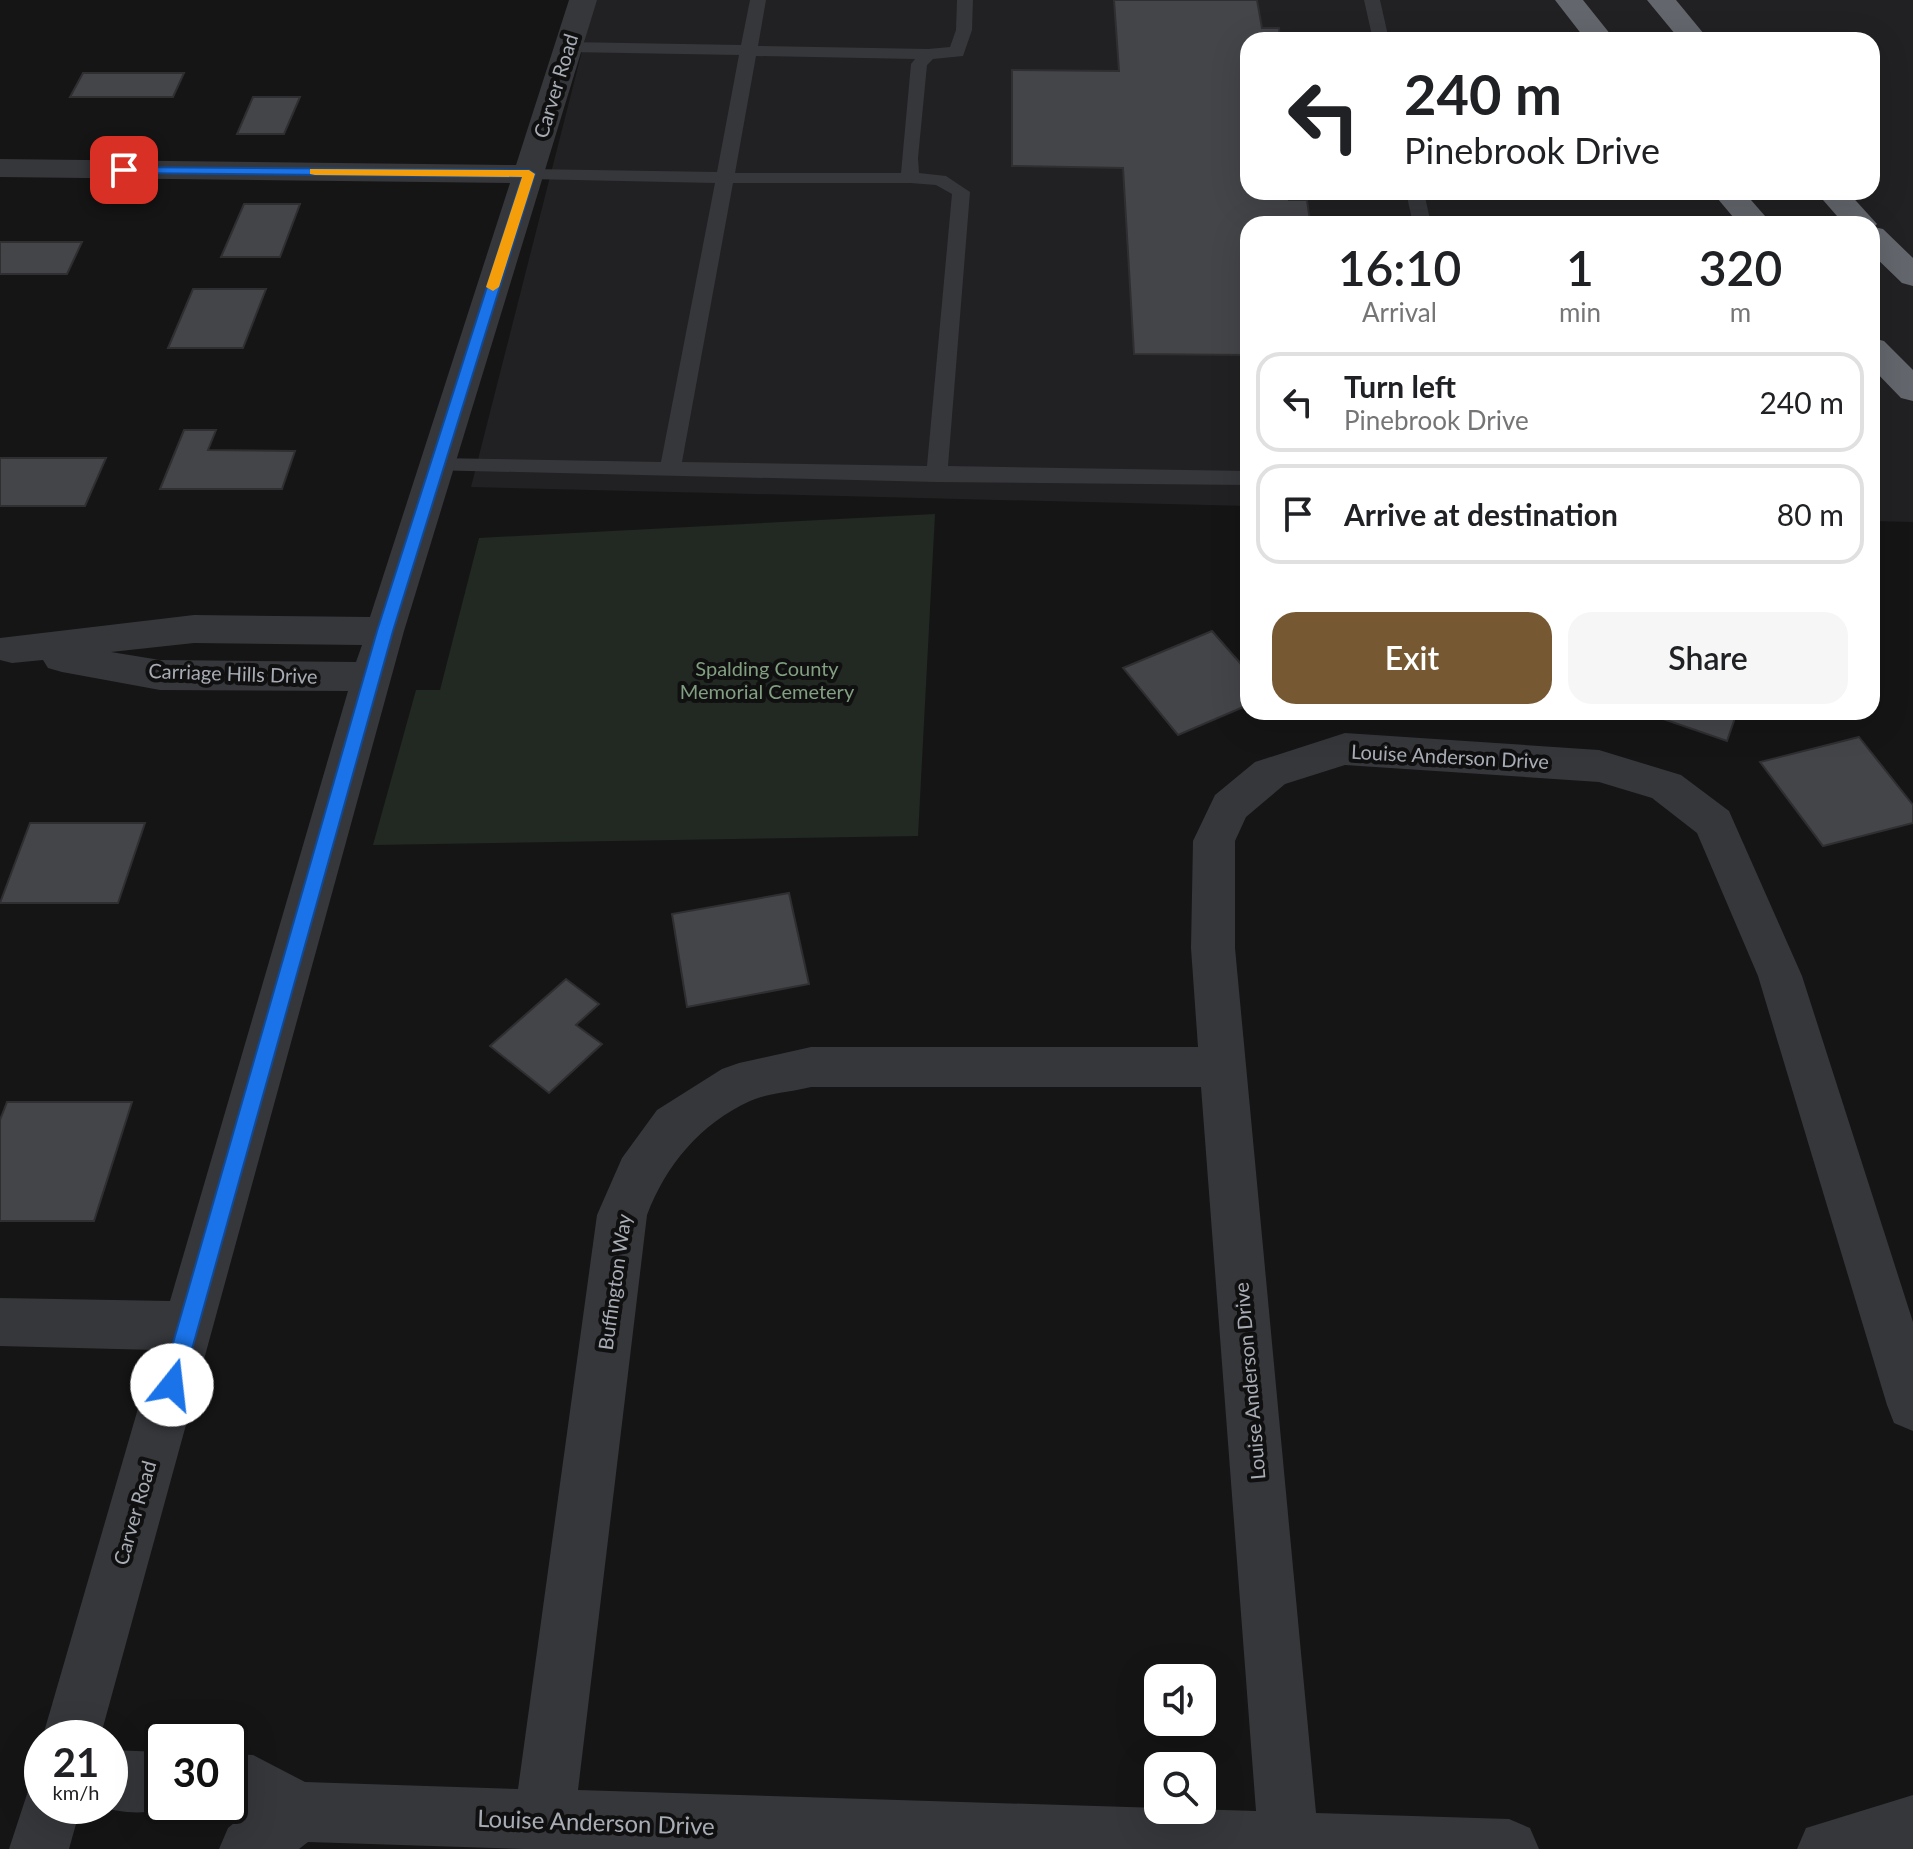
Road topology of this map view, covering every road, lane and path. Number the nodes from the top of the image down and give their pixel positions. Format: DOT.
graph roads {
  1 [pos="583,0"];
  2 [pos="758,0"];
  3 [pos="965,0"];
  4 [pos="1372,0"];
  5 [pos="1569,0"];
  6 [pos="1661,0"];
  7 [pos="1379,32"];
  8 [pos="1595,32"];
  9 [pos="1688,32"];
  10 [pos="568,47"];
  11 [pos="749,49"];
  12 [pos="928,54"];
  13 [pos="0,168"];
  14 [pos="529,174"];
  15 [pos="725,178"];
  16 [pos="910,178"];
  17 [pos="1734,200"];
  18 [pos="1838,200"];
  19 [pos="1749,216"];
  20 [pos="1854,216"];
  21 [pos="1880,244"];
  22 [pos="1913,276"];
  23 [pos="1880,356"];
  24 [pos="1913,390"];
  25 [pos="436,465"];
  26 [pos="670,470"];
  27 [pos="937,475"];
  28 [pos="1240,478"];
  29 [pos="385,631"];
  30 [pos="6,649"];
  31 [pos="371,677"];
  32 [pos="1223,1067"];
  33 [pos="0,1322"];
  34 [pos="188,1326"];
  35 [pos="1913,1405"];
  36 [pos="76,1720"];
  37 [pos="248,1785"];
  38 [pos="299,1812"];
  39 [pos="544,1821"];
  40 [pos="46,1824"];
  41 [pos="1913,1825"];
  42 [pos="1289,1843"];
  43 [pos="39,1849"];
  44 [pos="249,1849"];
  45 [pos="1509,1849"];
  46 [pos="1827,1849"];
  1 -- 10 [label="street, Carver Road"];
  2 -- 11 [label="lane"];
  3 -- 12 [label="lane"];
  4 -- 7 [label="lane"];
  5 -- 8 [label="highway"];
  6 -- 9 [label="highway"];
  10 -- 11 [label="lane"];
  10 -- 14 [label="street, Carver Road"];
  11 -- 12 [label="lane"];
  11 -- 15 [label="lane"];
  12 -- 16 [label="lane"];
  13 -- 14 [label="street"];
  14 -- 15 [label="lane"];
  14 -- 25 [label="street, Carver Road"];
  15 -- 16 [label="lane"];
  15 -- 26 [label="lane"];
  16 -- 27 [label="lane"];
  17 -- 19 [label="highway"];
  18 -- 20 [label="highway"];
  21 -- 22 [label="highway"];
  23 -- 24 [label="highway"];
  25 -- 26 [label="lane"];
  25 -- 29 [label="street, Carver Road"];
  26 -- 27 [label="lane"];
  27 -- 28 [label="lane"];
  29 -- 30 [label="street"];
  29 -- 31 [label="street, Carver Road"];
  30 -- 31 [label="street, Carriage Hills Drive"];
  31 -- 34 [label="street, Carver Road"];
  32 -- 35 [label="street, Louise Anderson Drive"];
  32 -- 39 [label="street, Buffington Way"];
  32 -- 42 [label="street, Louise Anderson Drive"];
  33 -- 34 [label="street"];
  34 -- 36 [label="street, Carver Road"];
  37 -- 38 [label="street"];
  38 -- 39 [label="street, Louise Anderson Drive"];
  38 -- 44 [label="street"];
  39 -- 42 [label="street, Louise Anderson Drive"];
  40 -- 43 [label="street"];
  41 -- 46 [label="street"];
  42 -- 45 [label="street, Louise Anderson Drive"];
}
